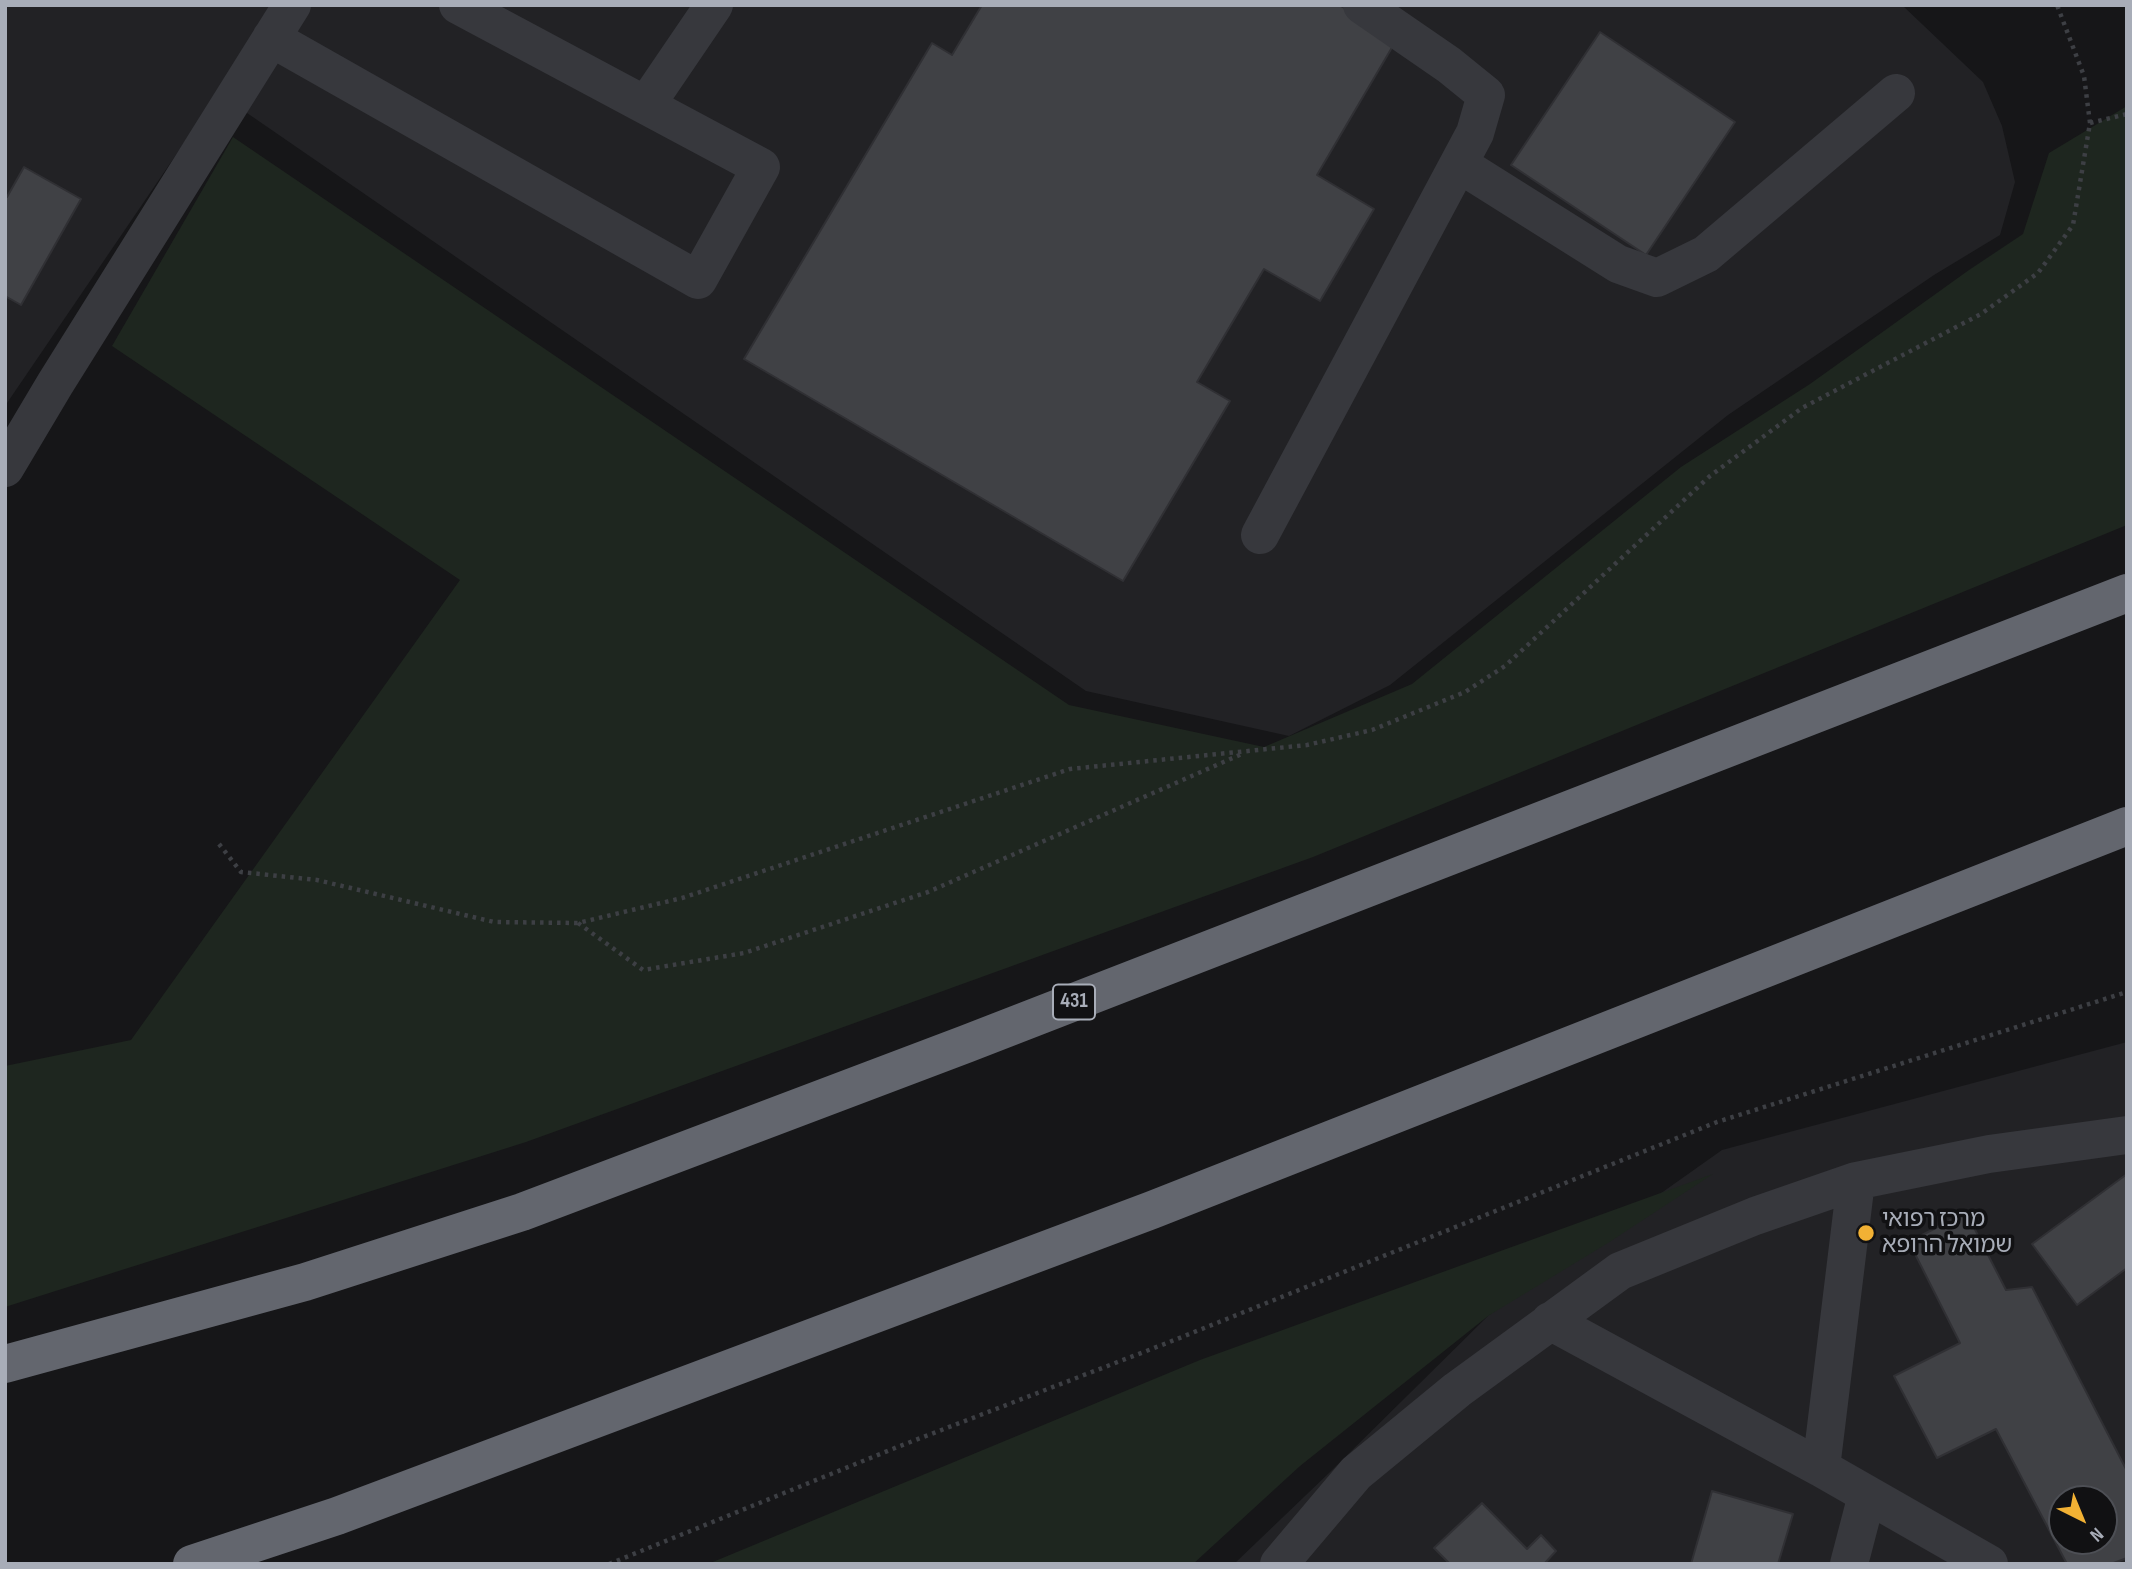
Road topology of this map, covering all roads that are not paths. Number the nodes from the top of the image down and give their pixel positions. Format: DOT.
graph roads {
  1 [pos="458,5"];
  2 [pos="714,5"];
  3 [pos="1362,5"];
  4 [pos="283,15"];
  5 [pos="1896,93"];
  6 [pos="646,105"];
  7 [pos="1459,164"];
  8 [pos="5,468"];
  9 [pos="1260,535"];
  10 [pos="2127,593"];
  11 [pos="2127,826"];
  12 [pos="2127,1135"];
  13 [pos="1856,1181"];
  14 [pos="1550,1321"];
  15 [pos="5,1364"];
  16 [pos="1821,1468"];
  17 [pos="1867,1495"];
  18 [pos="1280,1563"];
  19 [pos="192,1564"];
  20 [pos="1849,1564"];
  21 [pos="1989,1564"];
  1 -- 6 [label="street"];
  2 -- 6 [label="street"];
  3 -- 7 [label="street"];
  4 -- 6 [label="street"];
  4 -- 8 [label="street"];
  5 -- 7 [label="street"];
  7 -- 9 [label="street"];
  10 -- 15 [label="highway, 431"];
  11 -- 19 [label="highway"];
  12 -- 13 [label="street"];
  13 -- 14 [label="street"];
  13 -- 16 [label="street"];
  14 -- 16 [label="street"];
  14 -- 18 [label="street"];
  16 -- 17 [label="street"];
  17 -- 20 [label="street"];
  17 -- 21 [label="street"];
}
